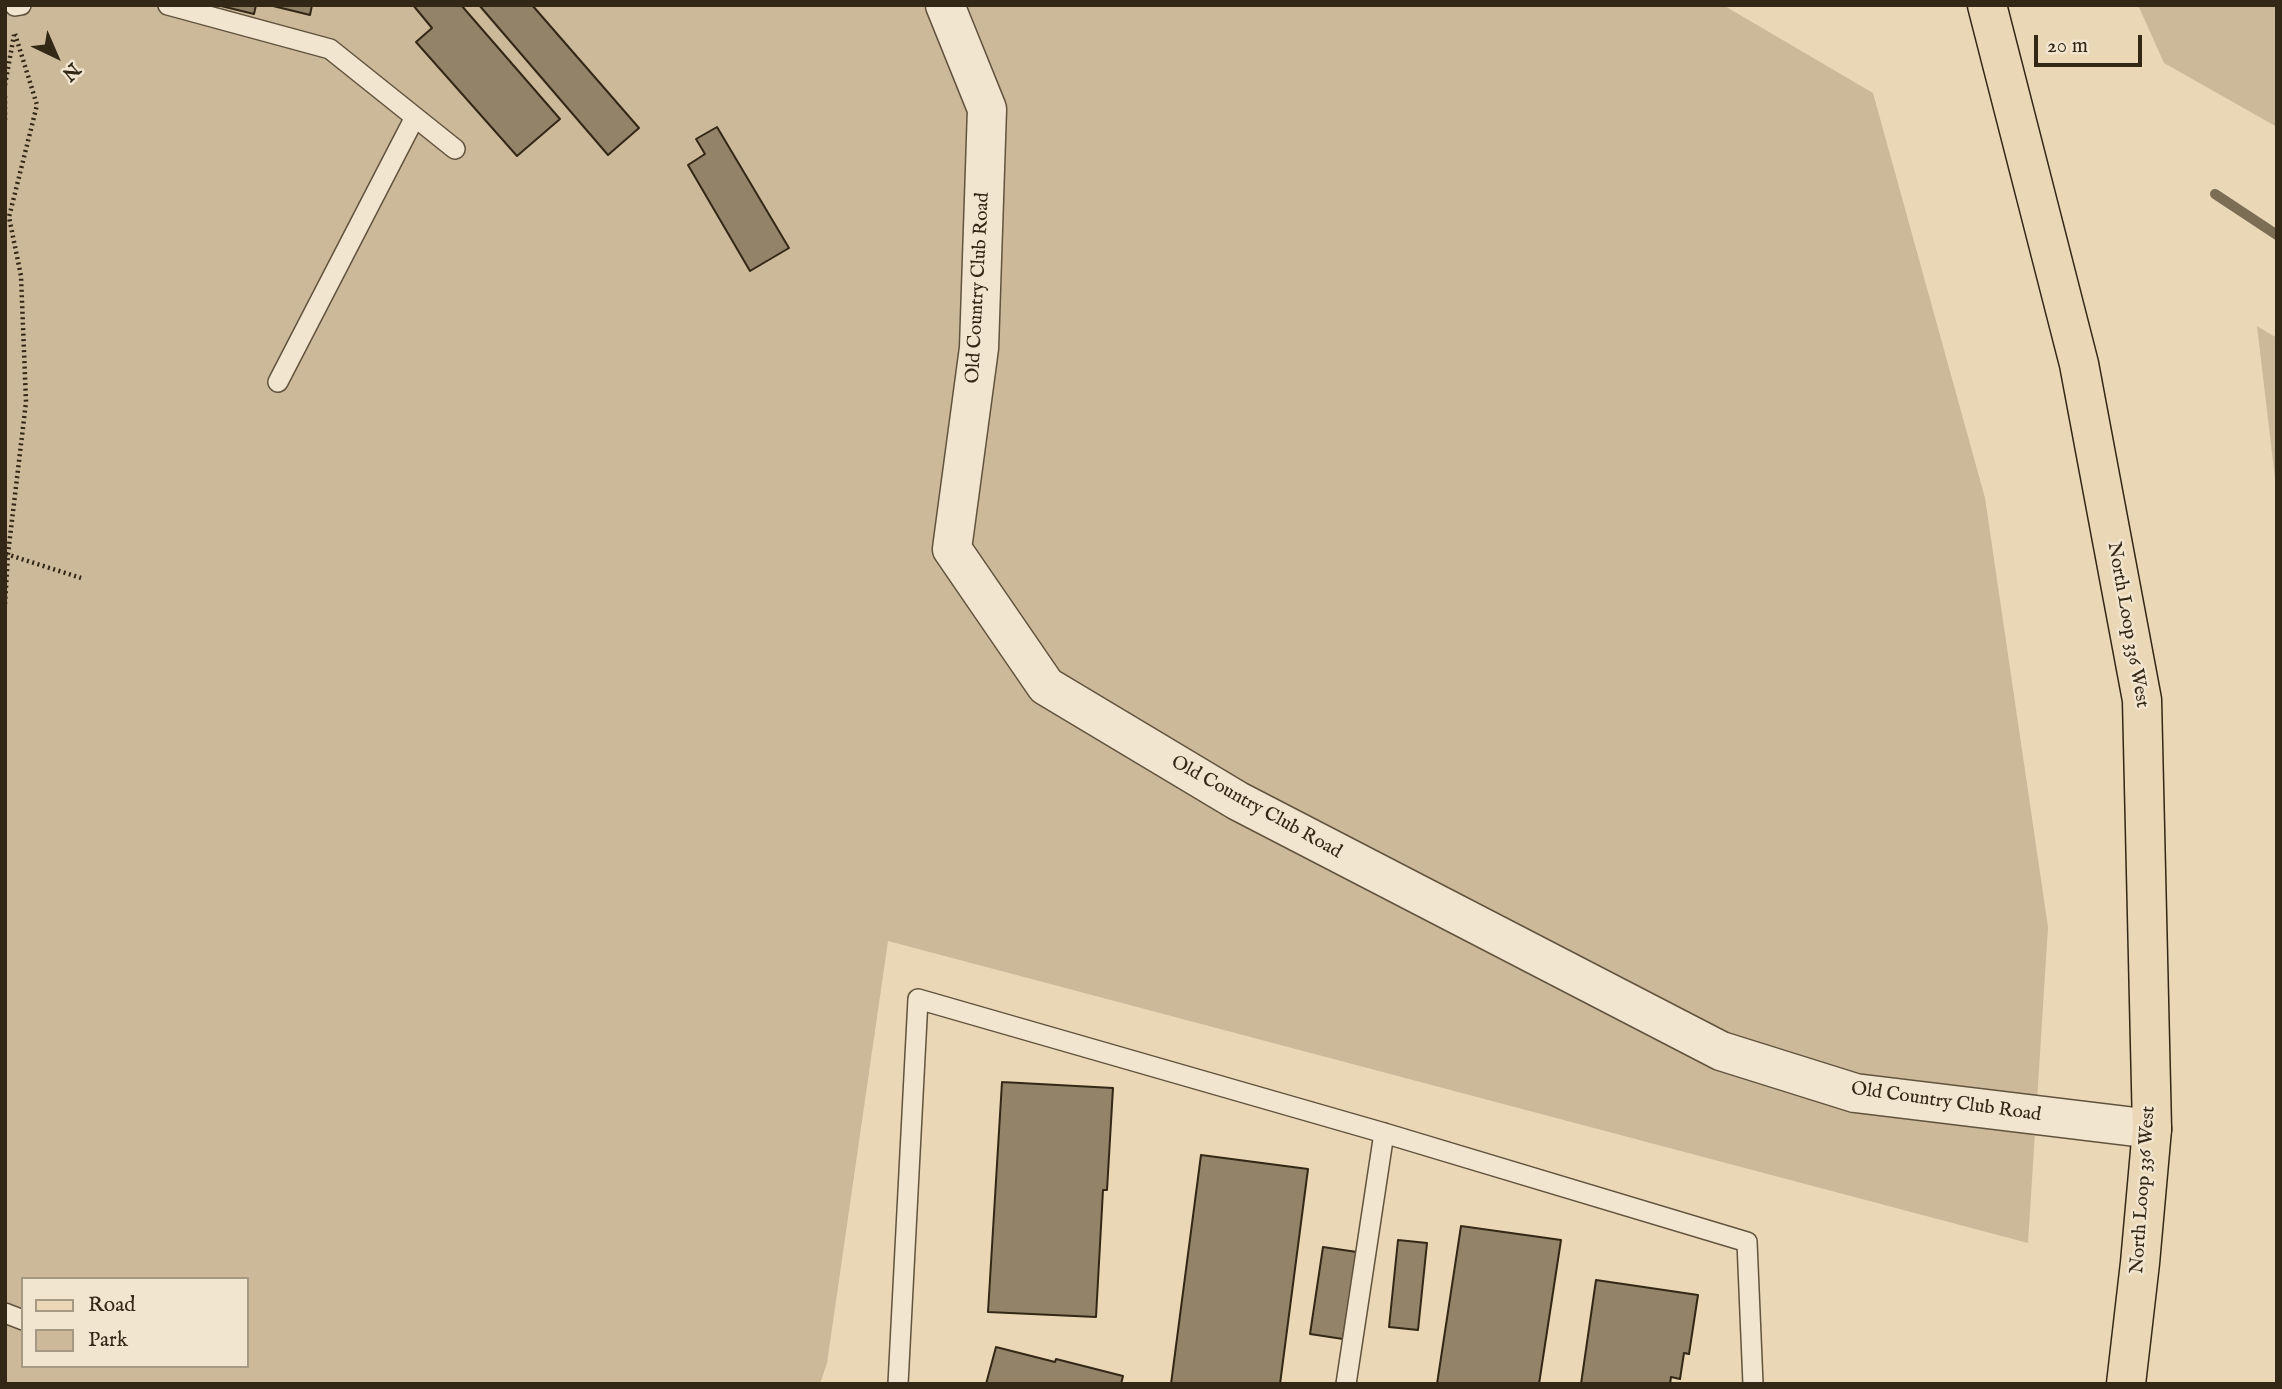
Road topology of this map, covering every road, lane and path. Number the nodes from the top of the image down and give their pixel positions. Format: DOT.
graph roads {
  1 [pos="168,5"];
  2 [pos="945,5"];
  3 [pos="1986,5"];
  4 [pos="5,85"];
  5 [pos="5,96"];
  6 [pos="415,117"];
  7 [pos="5,123"];
  8 [pos="455,149"];
  9 [pos="278,382"];
  10 [pos="7,554"];
  11 [pos="82,578"];
  12 [pos="5,604"];
  13 [pos="2152,1129"];
  14 [pos="1384,1133"];
  15 [pos="898,1384"];
  16 [pos="1346,1384"];
  17 [pos="1753,1384"];
  18 [pos="2126,1384"];
  1 -- 6 [label="lane"];
  2 -- 13 [label="street, Old Country Club Road"];
  3 -- 13 [label="main road, North Loop 336 West"];
  4 -- 10 [label="path"];
  5 -- 7 [label="path"];
  6 -- 8 [label="lane"];
  6 -- 9 [label="lane"];
  10 -- 11 [label="path"];
  10 -- 12 [label="path"];
  13 -- 18 [label="main road, North Loop 336 West"];
  14 -- 15 [label="lane"];
  14 -- 16 [label="lane"];
  14 -- 17 [label="lane"];
}
